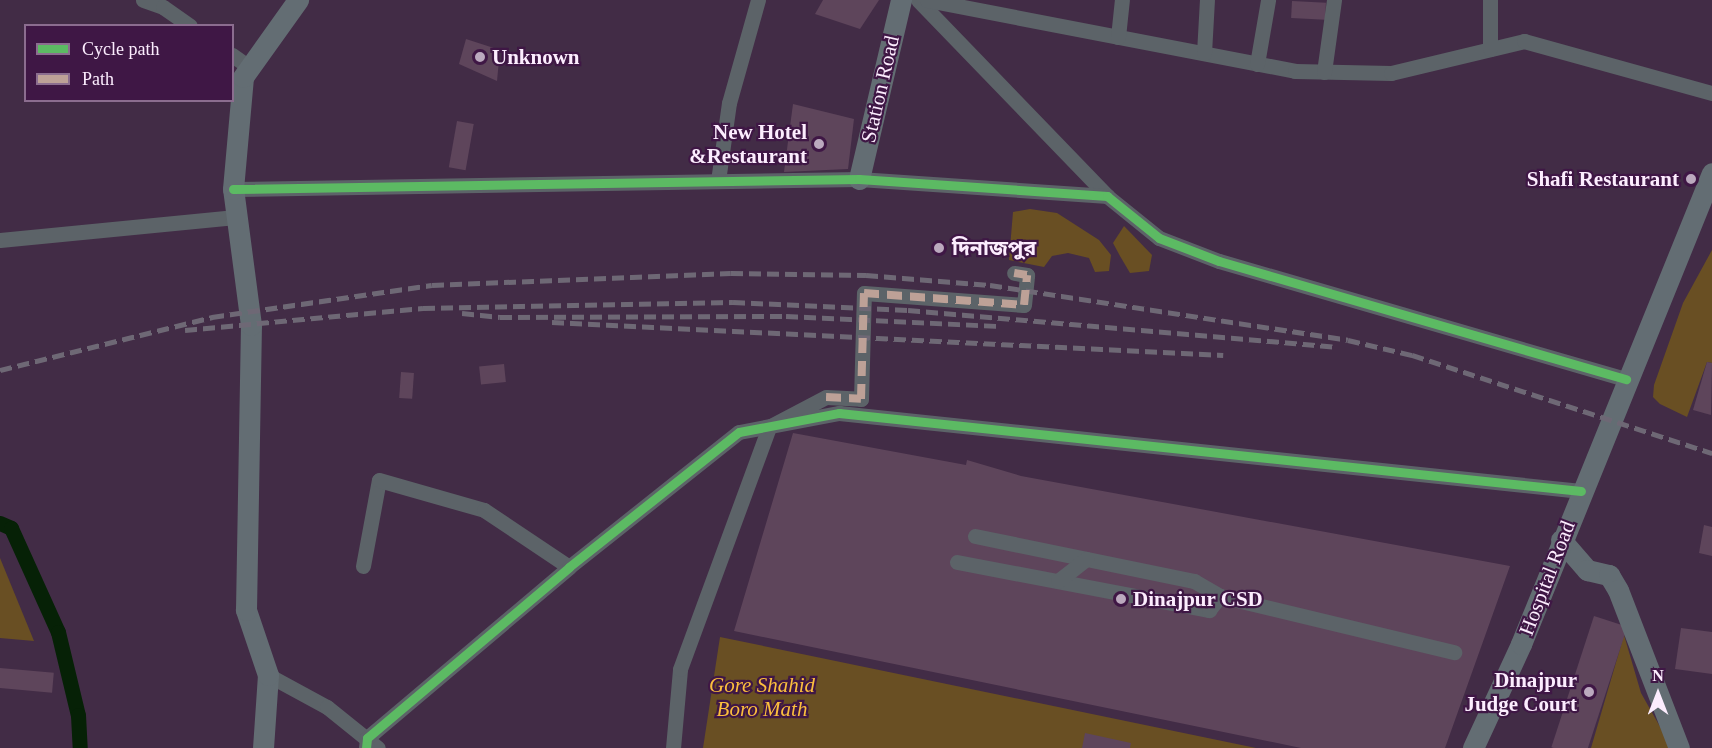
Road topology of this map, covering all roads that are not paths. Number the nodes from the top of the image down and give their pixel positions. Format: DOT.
graph roads {
  1 [pos="143,0"];
  2 [pos="298,0"];
  3 [pos="758,0"];
  4 [pos="902,0"];
  5 [pos="918,0"];
  6 [pos="927,0"];
  7 [pos="1122,0"];
  8 [pos="1207,0"];
  9 [pos="1268,0"];
  10 [pos="1334,0"];
  11 [pos="1490,0"];
  12 [pos="187,24"];
  13 [pos="1118,37"];
  14 [pos="1490,49"];
  15 [pos="1204,53"];
  16 [pos="241,61"];
  17 [pos="1257,64"];
  18 [pos="1324,72"];
  19 [pos="1712,93"];
  20 [pos="1712,173"];
  21 [pos="859,179"];
  22 [pos="718,181"];
  23 [pos="232,189"];
  24 [pos="1107,196"];
  25 [pos="1708,198"];
  26 [pos="233,217"];
  27 [pos="0,240"];
  28 [pos="1014,273"];
  29 [pos="1626,379"];
  30 [pos="769,427"];
  31 [pos="1581,491"];
  32 [pos="975,536"];
  33 [pos="1561,540"];
  34 [pos="1086,559"];
  35 [pos="957,562"];
  36 [pos="363,566"];
  37 [pos="569,567"];
  38 [pos="1058,581"];
  39 [pos="1220,596"];
  40 [pos="1454,652"];
  41 [pos="268,675"];
  42 [pos="370,745"];
  43 [pos="263,748"];
  44 [pos="673,748"];
  45 [pos="1473,748"];
  46 [pos="1679,748"];
  1 -- 12 [label="street"];
  2 -- 16 [label="street"];
  3 -- 22 [label="street"];
  4 -- 21 [label="street, Station Road"];
  5 -- 24 [label="street"];
  6 -- 13 [label="street"];
  7 -- 13 [label="street"];
  8 -- 15 [label="street"];
  9 -- 17 [label="street"];
  10 -- 18 [label="street"];
  11 -- 14 [label="street"];
  13 -- 15 [label="street"];
  14 -- 18 [label="street"];
  14 -- 19 [label="street"];
  15 -- 17 [label="street"];
  16 -- 23 [label="street"];
  17 -- 18 [label="street"];
  20 -- 25 [label="street, Hospital Road"];
  21 -- 22 [label="street"];
  21 -- 24 [label="street"];
  22 -- 23 [label="street"];
  23 -- 26 [label="street"];
  24 -- 29 [label="street"];
  25 -- 29 [label="street, Hospital Road"];
  26 -- 27 [label="street"];
  26 -- 41 [label="street"];
  28 -- 30 [label="street"];
  29 -- 31 [label="street, Hospital Road"];
  30 -- 31 [label="street"];
  30 -- 37 [label="street"];
  30 -- 44 [label="street"];
  31 -- 33 [label="street, Hospital Road"];
  32 -- 34 [label="street"];
  33 -- 45 [label="street, Hospital Road"];
  33 -- 46 [label="street"];
  34 -- 38 [label="street"];
  34 -- 39 [label="street"];
  35 -- 38 [label="street"];
  36 -- 37 [label="street"];
  37 -- 42 [label="street"];
  38 -- 39 [label="street"];
  39 -- 40 [label="street"];
  41 -- 42 [label="street"];
  41 -- 43 [label="street"];
}
